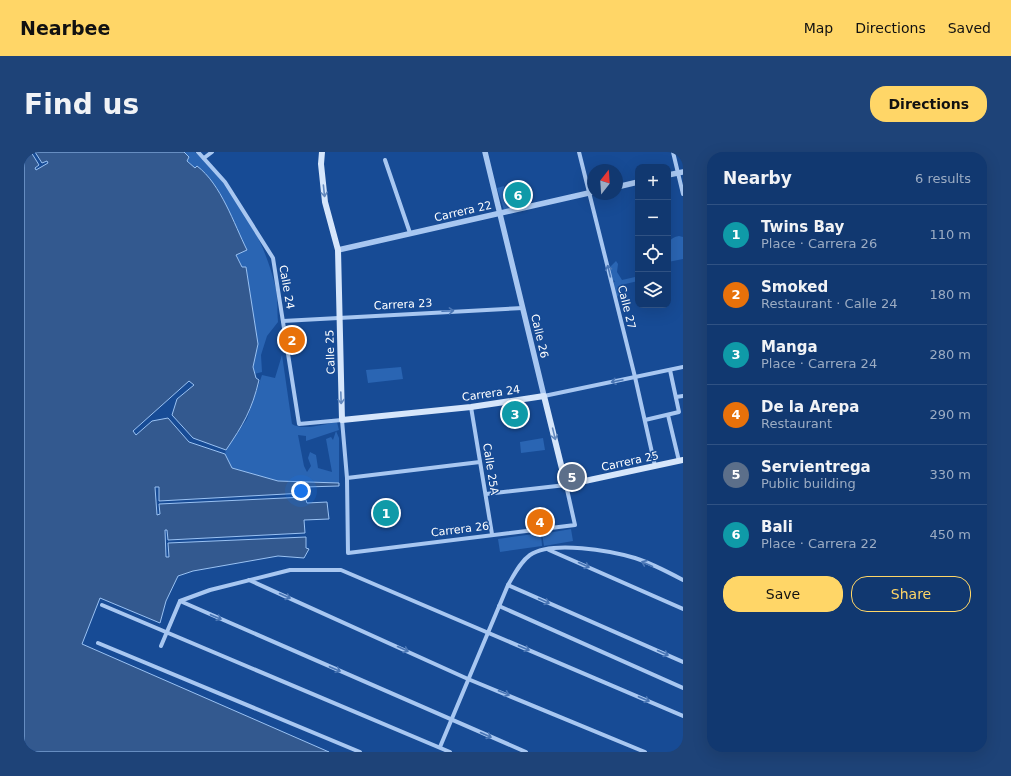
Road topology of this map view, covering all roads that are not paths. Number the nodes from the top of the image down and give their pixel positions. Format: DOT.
graph roads {
  1 [pos="198,152"];
  2 [pos="212,152"];
  3 [pos="322,152"];
  4 [pos="485,152"];
  5 [pos="579,152"];
  6 [pos="673,152"];
  7 [pos="204,158"];
  8 [pos="385,160"];
  9 [pos="680,172"];
  10 [pos="587,179"];
  11 [pos="635,183"];
  12 [pos="623,186"];
  13 [pos="587,194"];
  14 [pos="683,194"];
  15 [pos="593,200"];
  16 [pos="499,213"];
  17 [pos="410,233"];
  18 [pos="338,250"];
  19 [pos="523,308"];
  20 [pos="339,317"];
  21 [pos="283,321"];
  22 [pos="683,367"];
  23 [pos="670,370"];
  24 [pos="635,377"];
  25 [pos="544,396"];
  26 [pos="683,396"];
  27 [pos="676,397"];
  28 [pos="471,407"];
  29 [pos="668,415"];
  30 [pos="342,420"];
  31 [pos="645,420"];
  32 [pos="299,424"];
  33 [pos="681,461"];
  34 [pos="480,462"];
  35 [pos="655,466"];
  36 [pos="347,478"];
  37 [pos="566,485"];
  38 [pos="486,494"];
  39 [pos="575,525"];
  40 [pos="492,534"];
  41 [pos="548,549"];
  42 [pos="348,553"];
  43 [pos="249,580"];
  44 [pos="683,580"];
  45 [pos="508,585"];
  46 [pos="180,601"];
  47 [pos="102,605"];
  48 [pos="499,606"];
  49 [pos="683,609"];
  50 [pos="167,632"];
  51 [pos="489,633"];
  52 [pos="98,643"];
  53 [pos="161,646"];
  54 [pos="683,662"];
  55 [pos="468,679"];
  56 [pos="683,688"];
  57 [pos="683,716"];
  58 [pos="451,719"];
  59 [pos="440,747"];
  60 [pos="360,752"];
  61 [pos="450,752"];
  62 [pos="526,752"];
  63 [pos="645,752"];
  1 -- 7 [label="street, Calle 24"];
  2 -- 7 [label="street"];
  3 -- 18 [label="main road, Calle 25, one-way"];
  4 -- 16 [label="street, Calle 26"];
  5 -- 10 [label="street, Calle 27"];
  6 -- 9 [label="street"];
  7 -- 21 [label="street, Calle 24"];
  8 -- 17 [label="street"];
  9 -- 14 [label="street"];
  11 -- 12 [label="street"];
  13 -- 16 [label="street, Carrera 22"];
  24 -- 15 [label="street, Calle 27, one-way"];
  16 -- 17 [label="street, Carrera 22"];
  16 -- 19 [label="street, Calle 26"];
  17 -- 18 [label="street, Carrera 22"];
  18 -- 20 [label="main road, Calle 25"];
  20 -- 19 [label="street, Carrera 23, one-way"];
  19 -- 25 [label="street, Calle 26"];
  20 -- 21 [label="street, Carrera 23"];
  20 -- 30 [label="main road, Calle 25, one-way"];
  21 -- 32 [label="street, Calle 24"];
  22 -- 23 [label="street, Carrera 24"];
  23 -- 24 [label="street, Carrera 24"];
  23 -- 27 [label="street"];
  24 -- 25 [label="street, Carrera 24, one-way"];
  24 -- 31 [label="street, Calle 27"];
  25 -- 28 [label="main road, Carrera 24"];
  25 -- 37 [label="main road, Calle 26, one-way"];
  26 -- 27 [label="street"];
  27 -- 29 [label="street"];
  28 -- 30 [label="main road, Carrera 24"];
  28 -- 34 [label="street, Calle 25A"];
  29 -- 31 [label="street"];
  29 -- 33 [label="street"];
  30 -- 32 [label="street, Carrera 24"];
  30 -- 36 [label="street, Calle 25"];
  31 -- 35 [label="street, Calle 27"];
  33 -- 35 [label="main road, Carrera 25"];
  34 -- 36 [label="street"];
  34 -- 38 [label="street, Calle 25A"];
  35 -- 37 [label="main road, Carrera 25"];
  36 -- 42 [label="street, Calle 25"];
  37 -- 38 [label="street, Carrera 25"];
  37 -- 39 [label="street, Calle 26"];
  38 -- 40 [label="street, Calle 25A"];
  39 -- 40 [label="street, Carrera 26"];
  40 -- 42 [label="street, Carrera 26"];
  44 -- 41 [label="street, one-way"];
  41 -- 45 [label="street"];
  41 -- 49 [label="street, one-way"];
  43 -- 46 [label="street"];
  43 -- 51 [label="street"];
  43 -- 55 [label="street, one-way"];
  45 -- 48 [label="street"];
  45 -- 54 [label="street, one-way"];
  46 -- 50 [label="street"];
  46 -- 58 [label="street, one-way"];
  47 -- 50 [label="street"];
  48 -- 51 [label="street"];
  48 -- 56 [label="street"];
  50 -- 53 [label="street"];
  50 -- 59 [label="street"];
  51 -- 55 [label="street"];
  51 -- 57 [label="street, one-way"];
  52 -- 60 [label="street"];
  55 -- 58 [label="street"];
  55 -- 63 [label="street, one-way"];
  58 -- 59 [label="street"];
  58 -- 62 [label="street, one-way"];
  59 -- 61 [label="street"];
}
